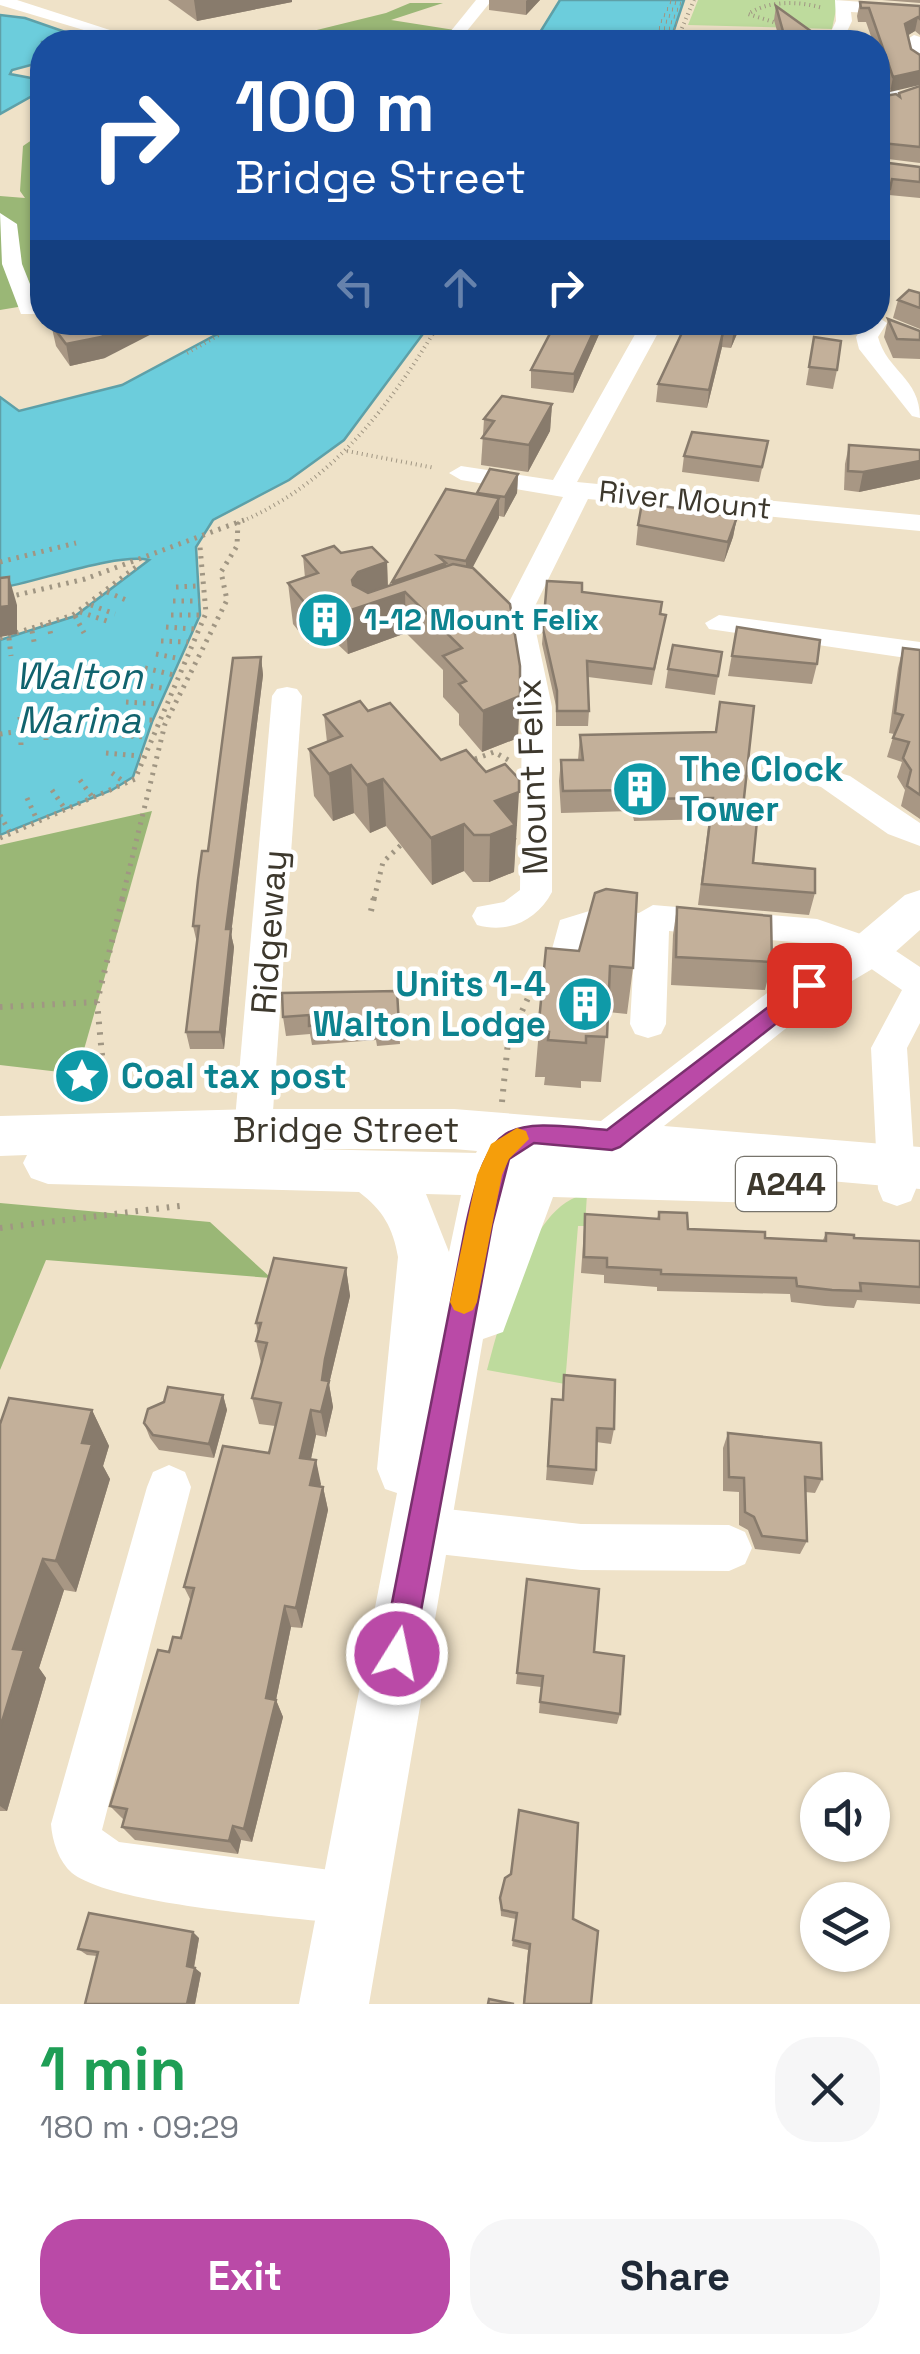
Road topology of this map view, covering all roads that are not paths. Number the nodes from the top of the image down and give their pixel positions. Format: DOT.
graph roads {
  1 [pos="1,0"];
  2 [pos="484,0"];
  3 [pos="838,6"];
  4 [pos="920,11"];
  5 [pos="100,30"];
  6 [pos="460,30"];
  7 [pos="840,30"];
  8 [pos="914,40"];
  9 [pos="920,62"];
  10 [pos="920,92"];
  11 [pos="890,99"];
  12 [pos="0,219"];
  13 [pos="30,297"];
  14 [pos="30,309"];
  15 [pos="0,314"];
  16 [pos="890,329"];
  17 [pos="903,334"];
  18 [pos="647,335"];
  19 [pos="869,335"];
  20 [pos="920,411"];
  21 [pos="461,473"];
  22 [pos="571,489"];
  23 [pos="920,523"];
  24 [pos="486,598"];
  25 [pos="521,606"];
  26 [pos="719,623"];
  27 [pos="920,651"];
  28 [pos="286,696"];
  29 [pos="780,765"];
  30 [pos="920,834"];
  31 [pos="920,906"];
  32 [pos="649,913"];
  33 [pos="489,916"];
  34 [pos="762,927"];
  35 [pos="869,950"];
  36 [pos="561,978"];
  37 [pos="809,985"];
  38 [pos="920,987"];
  39 [pos="648,1024"];
  40 [pos="0,1136"];
  41 [pos="612,1140"];
  42 [pos="252,1148"];
  43 [pos="513,1151"];
  44 [pos="0,1162"];
  45 [pos="660,1169"];
  46 [pos="363,1170"];
  47 [pos="908,1179"];
  48 [pos="168,1487"];
  49 [pos="730,1548"];
  50 [pos="415,1554"];
  51 [pos="352,1899"];
  52 [pos="334,2004"];
  1 -- 5 [label="street"];
  2 -- 6 [label="street"];
  3 -- 4 [label="street"];
  3 -- 7 [label="street"];
  8 -- 9 [label="street"];
  10 -- 11 [label="street"];
  12 -- 13 [label="street"];
  14 -- 15 [label="street"];
  16 -- 17 [label="street"];
  18 -- 22 [label="street, River Mount"];
  19 -- 20 [label="street"];
  21 -- 22 [label="street"];
  22 -- 23 [label="street, River Mount"];
  22 -- 25 [label="street, River Mount"];
  24 -- 25 [label="street"];
  25 -- 33 [label="street, Mount Felix"];
  26 -- 27 [label="street"];
  28 -- 42 [label="street, Ridgeway"];
  29 -- 30 [label="street"];
  31 -- 35 [label="main road"];
  32 -- 34 [label="street"];
  32 -- 36 [label="street"];
  32 -- 39 [label="street"];
  34 -- 35 [label="street"];
  34 -- 37 [label="street"];
  35 -- 37 [label="main road"];
  35 -- 38 [label="street"];
  35 -- 45 [label="main road"];
  37 -- 41 [label="main road"];
  38 -- 47 [label="street"];
  40 -- 42 [label="main road, Bridge Street / A244"];
  41 -- 43 [label="main road, Bridge Street / A244"];
  41 -- 45 [label="main road"];
  42 -- 43 [label="main road, Bridge Street / A244"];
  42 -- 44 [label="main road, Bridge Street / A244"];
  42 -- 46 [label="main road, Bridge Street / A244"];
  43 -- 45 [label="main road, A244"];
  43 -- 46 [label="main road, Bridge Street / A244"];
  43 -- 50 [label="main road"];
  45 -- 47 [label="main road, A244"];
  46 -- 50 [label="main road"];
  48 -- 51 [label="street"];
  49 -- 50 [label="street"];
  50 -- 51 [label="main road"];
  51 -- 52 [label="main road"];
}
